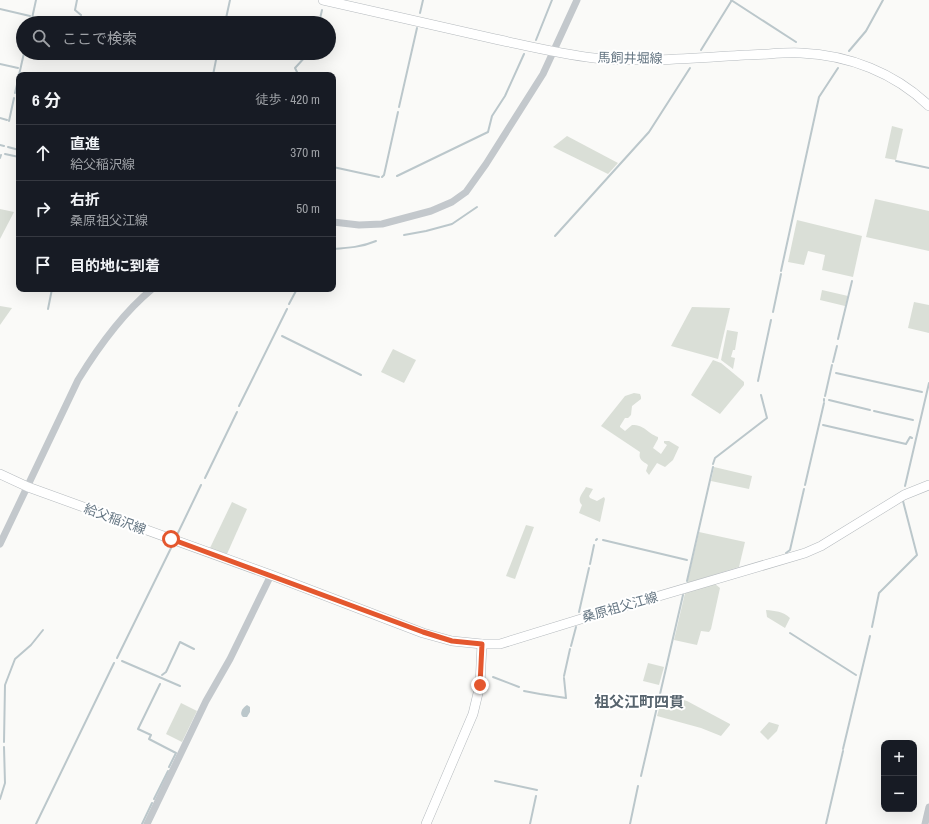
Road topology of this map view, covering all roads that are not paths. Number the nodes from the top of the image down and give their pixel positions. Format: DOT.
graph roads {
  1 [pos="323,0"];
  2 [pos="577,0"];
  3 [pos="554,52"];
  4 [pos="929,106"];
  5 [pos="336,222"];
  6 [pos="149,292"];
  7 [pos="0,474"];
  8 [pos="929,485"];
  9 [pos="28,488"];
  10 [pos="0,544"];
  11 [pos="271,575"];
  12 [pos="482,644"];
  13 [pos="929,807"];
  14 [pos="147,824"];
  15 [pos="426,824"];
  16 [pos="925,824"];
  1 -- 3 [label="main road, 馬飼井堀線"];
  2 -- 3 [label="street"];
  3 -- 4 [label="main road, 馬飼井堀線"];
  3 -- 5 [label="street"];
  6 -- 9 [label="street"];
  7 -- 9 [label="main road, 給父稲沢線"];
  8 -- 12 [label="main road, 桑原祖父江線"];
  9 -- 10 [label="street"];
  9 -- 11 [label="main road, 給父稲沢線"];
  11 -- 12 [label="main road, 給父稲沢線"];
  11 -- 14 [label="street"];
  12 -- 15 [label="main road"];
  13 -- 16 [label="street"];
}
